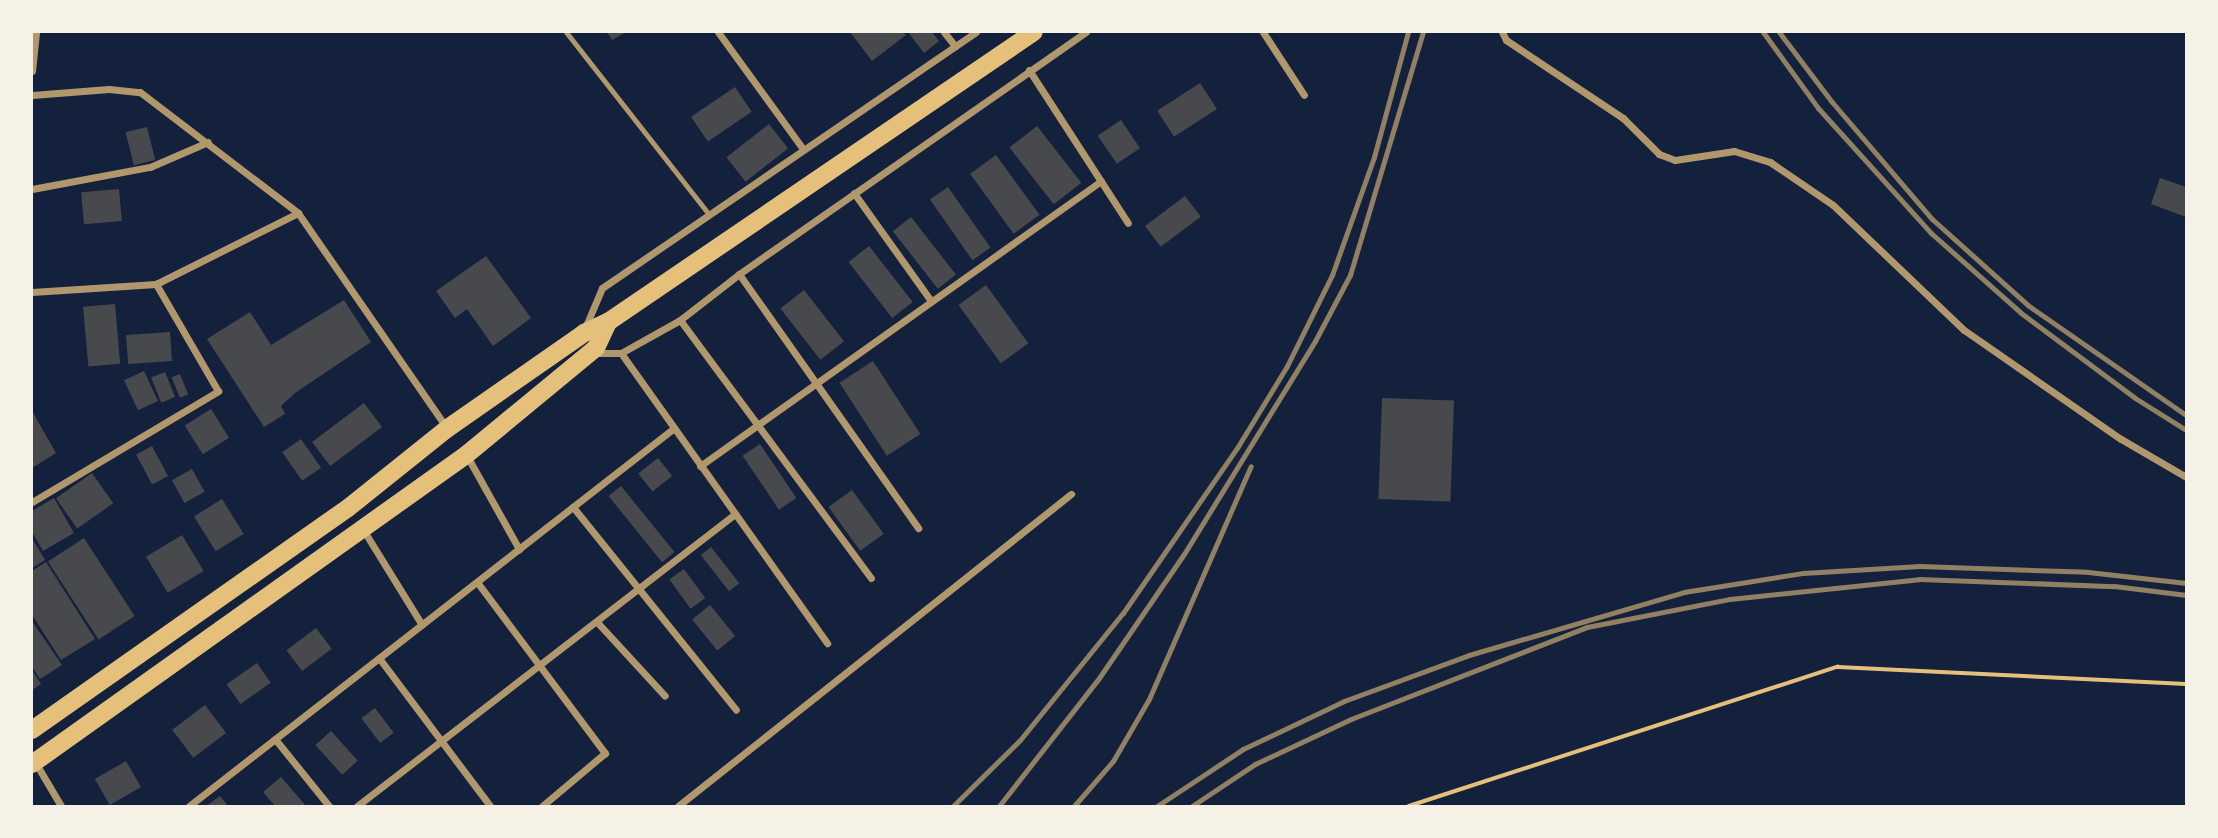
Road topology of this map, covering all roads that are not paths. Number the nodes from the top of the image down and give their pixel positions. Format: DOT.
graph roads {
  1 [pos="36,32"];
  2 [pos="566,32"];
  3 [pos="718,32"];
  4 [pos="944,32"];
  5 [pos="976,32"];
  6 [pos="1034,32"];
  7 [pos="1086,32"];
  8 [pos="1263,32"];
  9 [pos="1502,32"];
  10 [pos="955,46"];
  11 [pos="1029,70"];
  12 [pos="32,71"];
  13 [pos="32,95"];
  14 [pos="1304,95"];
  15 [pos="208,142"];
  16 [pos="803,149"];
  17 [pos="1101,181"];
  18 [pos="32,189"];
  19 [pos="854,193"];
  20 [pos="298,213"];
  21 [pos="708,213"];
  22 [pos="1128,223"];
  23 [pos="739,274"];
  24 [pos="156,284"];
  25 [pos="32,292"];
  26 [pos="931,301"];
  27 [pos="611,320"];
  28 [pos="680,320"];
  29 [pos="584,332"];
  30 [pos="590,353"];
  31 [pos="621,353"];
  32 [pos="816,383"];
  33 [pos="757,425"];
  34 [pos="447,428"];
  35 [pos="674,428"];
  36 [pos="466,455"];
  37 [pos="700,466"];
  38 [pos="2186,477"];
  39 [pos="1071,494"];
  40 [pos="32,502"];
  41 [pos="573,506"];
  42 [pos="735,514"];
  43 [pos="918,528"];
  44 [pos="364,531"];
  45 [pos="519,549"];
  46 [pos="871,578"];
  47 [pos="477,582"];
  48 [pos="639,589"];
  49 [pos="597,622"];
  50 [pos="422,625"];
  51 [pos="827,643"];
  52 [pos="379,658"];
  53 [pos="540,666"];
  54 [pos="665,696"];
  55 [pos="736,710"];
  56 [pos="32,730"];
  57 [pos="275,739"];
  58 [pos="442,741"];
  59 [pos="33,763"];
  60 [pos="61,807"];
  61 [pos="189,807"];
  62 [pos="329,807"];
  63 [pos="357,807"];
  64 [pos="490,807"];
  65 [pos="542,807"];
  66 [pos="678,807"];
  1 -- 12 [label="street"];
  2 -- 21 [label="lane"];
  3 -- 16 [label="street"];
  4 -- 10 [label="street"];
  5 -- 10 [label="street"];
  6 -- 27 [label="main road"];
  7 -- 11 [label="street"];
  8 -- 14 [label="street"];
  9 -- 38 [label="street"];
  10 -- 16 [label="street"];
  11 -- 17 [label="street"];
  11 -- 19 [label="street"];
  13 -- 15 [label="street"];
  15 -- 18 [label="street"];
  15 -- 20 [label="street"];
  16 -- 21 [label="street"];
  17 -- 22 [label="street"];
  17 -- 26 [label="street"];
  19 -- 23 [label="street"];
  19 -- 26 [label="street"];
  20 -- 24 [label="street"];
  20 -- 34 [label="street"];
  21 -- 29 [label="street"];
  23 -- 28 [label="street"];
  23 -- 32 [label="street"];
  24 -- 25 [label="street"];
  24 -- 40 [label="street"];
  26 -- 32 [label="street"];
  27 -- 29 [label="main road"];
  27 -- 30 [label="main road"];
  28 -- 31 [label="street"];
  28 -- 33 [label="street"];
  29 -- 34 [label="main road"];
  30 -- 31 [label="street"];
  30 -- 36 [label="main road"];
  31 -- 35 [label="street"];
  32 -- 33 [label="street"];
  32 -- 43 [label="street"];
  33 -- 37 [label="street"];
  33 -- 46 [label="street"];
  34 -- 56 [label="main road"];
  35 -- 37 [label="street"];
  35 -- 41 [label="street"];
  36 -- 44 [label="main road"];
  36 -- 45 [label="street"];
  37 -- 42 [label="street"];
  39 -- 66 [label="street"];
  41 -- 45 [label="street"];
  41 -- 48 [label="street"];
  42 -- 48 [label="street"];
  42 -- 51 [label="street"];
  44 -- 50 [label="street"];
  44 -- 59 [label="main road"];
  45 -- 47 [label="street"];
  47 -- 50 [label="street"];
  47 -- 53 [label="street"];
  48 -- 49 [label="street"];
  48 -- 55 [label="street"];
  49 -- 53 [label="street"];
  49 -- 54 [label="street"];
  50 -- 52 [label="street"];
  52 -- 57 [label="street"];
  52 -- 58 [label="street"];
  53 -- 58 [label="street"];
  53 -- 65 [label="street"];
  57 -- 61 [label="street"];
  57 -- 62 [label="street"];
  58 -- 63 [label="street"];
  58 -- 64 [label="street"];
  59 -- 60 [label="street"];
}
